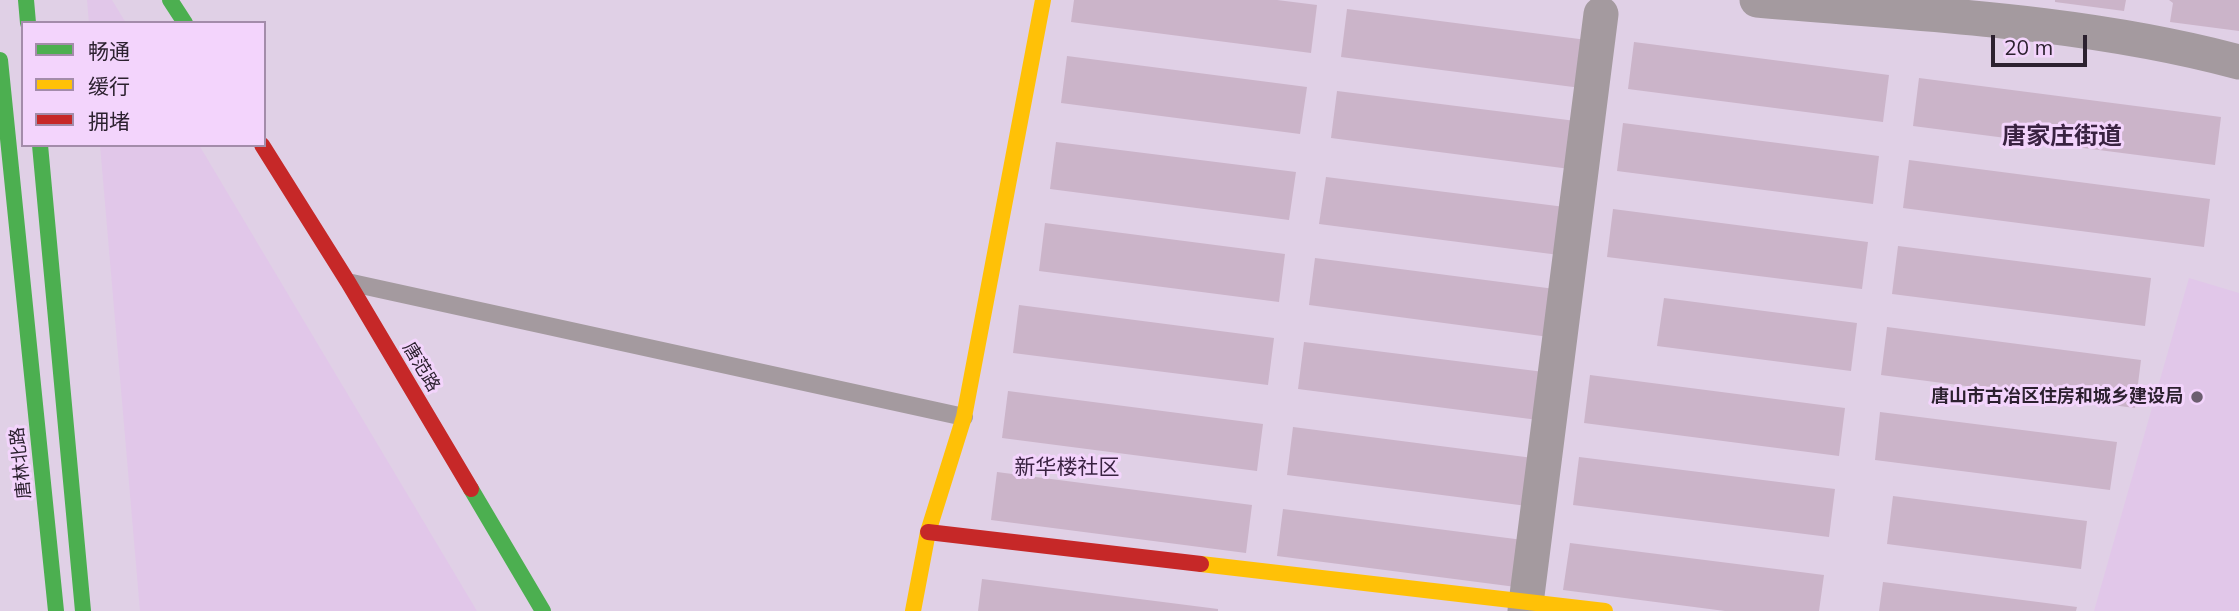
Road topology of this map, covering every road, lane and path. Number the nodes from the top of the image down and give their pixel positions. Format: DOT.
graph roads {
  1 [pos="26,0"];
  2 [pos="170,0"];
  3 [pos="1043,0"];
  4 [pos="1757,0"];
  5 [pos="1601,14"];
  6 [pos="28,21"];
  7 [pos="184,21"];
  8 [pos="0,60"];
  9 [pos="2239,62"];
  10 [pos="40,147"];
  11 [pos="263,147"];
  12 [pos="348,282"];
  13 [pos="964,417"];
  14 [pos="928,532"];
  15 [pos="1526,606"];
  16 [pos="55,611"];
  17 [pos="83,611"];
  18 [pos="543,611"];
  19 [pos="913,611"];
  20 [pos="1605,611"];
  1 -- 6 [label="street"];
  2 -- 7 [label="street"];
  3 -- 13 [label="street"];
  4 -- 9 [label="street"];
  5 -- 15 [label="street"];
  8 -- 16 [label="street, 唐林北路"];
  10 -- 17 [label="street"];
  11 -- 12 [label="street, 唐范路"];
  12 -- 13 [label="lane"];
  12 -- 18 [label="street, 唐范路"];
  13 -- 14 [label="street"];
  14 -- 15 [label="street"];
  14 -- 19 [label="street"];
  15 -- 20 [label="street"];
}
